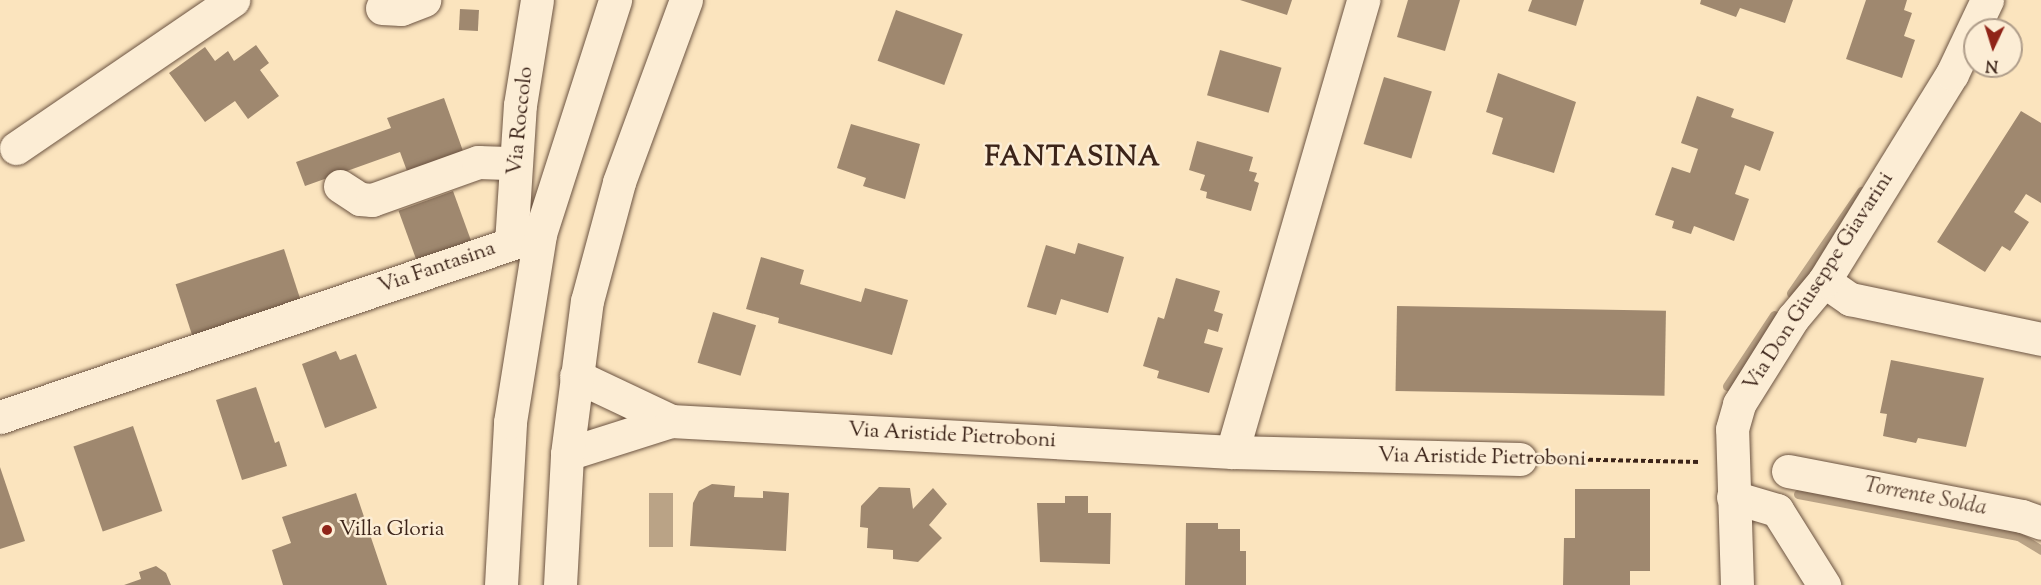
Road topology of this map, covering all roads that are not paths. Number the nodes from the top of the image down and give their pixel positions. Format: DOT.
graph roads {
  1 [pos="233,0"];
  2 [pos="424,0"];
  3 [pos="615,0"];
  4 [pos="686,0"];
  5 [pos="1363,0"];
  6 [pos="1987,0"];
  7 [pos="532,1"];
  8 [pos="382,8"];
  9 [pos="16,148"];
  10 [pos="515,163"];
  11 [pos="340,186"];
  12 [pos="525,238"];
  13 [pos="1824,281"];
  14 [pos="2041,339"];
  15 [pos="576,376"];
  16 [pos="0,417"];
  17 [pos="671,421"];
  18 [pos="1232,452"];
  19 [pos="567,454"];
  20 [pos="1520,459"];
  21 [pos="1788,471"];
  22 [pos="1733,498"];
  23 [pos="2041,523"];
  24 [pos="501,585"];
  25 [pos="560,585"];
  26 [pos="1737,585"];
  27 [pos="1824,585"];
  1 -- 9 [label="street"];
  2 -- 8 [label="street"];
  3 -- 12 [label="street"];
  4 -- 15 [label="street"];
  5 -- 18 [label="street"];
  6 -- 13 [label="street, Via Don Giuseppe Giavarini"];
  7 -- 10 [label="street, Via Roccolo"];
  10 -- 11 [label="street"];
  10 -- 12 [label="street, Via Roccolo"];
  12 -- 16 [label="street, Via Fantasina"];
  12 -- 24 [label="street"];
  13 -- 14 [label="street"];
  13 -- 22 [label="street, Via Don Giuseppe Giavarini"];
  15 -- 17 [label="street, Via Aristide Pietroboni"];
  15 -- 19 [label="street"];
  17 -- 18 [label="street, Via Aristide Pietroboni"];
  17 -- 19 [label="street, Via Aristide Pietroboni"];
  18 -- 20 [label="street, Via Aristide Pietroboni"];
  19 -- 25 [label="street"];
  21 -- 23 [label="street"];
  22 -- 26 [label="street, Via Don Giuseppe Giavarini"];
  22 -- 27 [label="street"];
}
